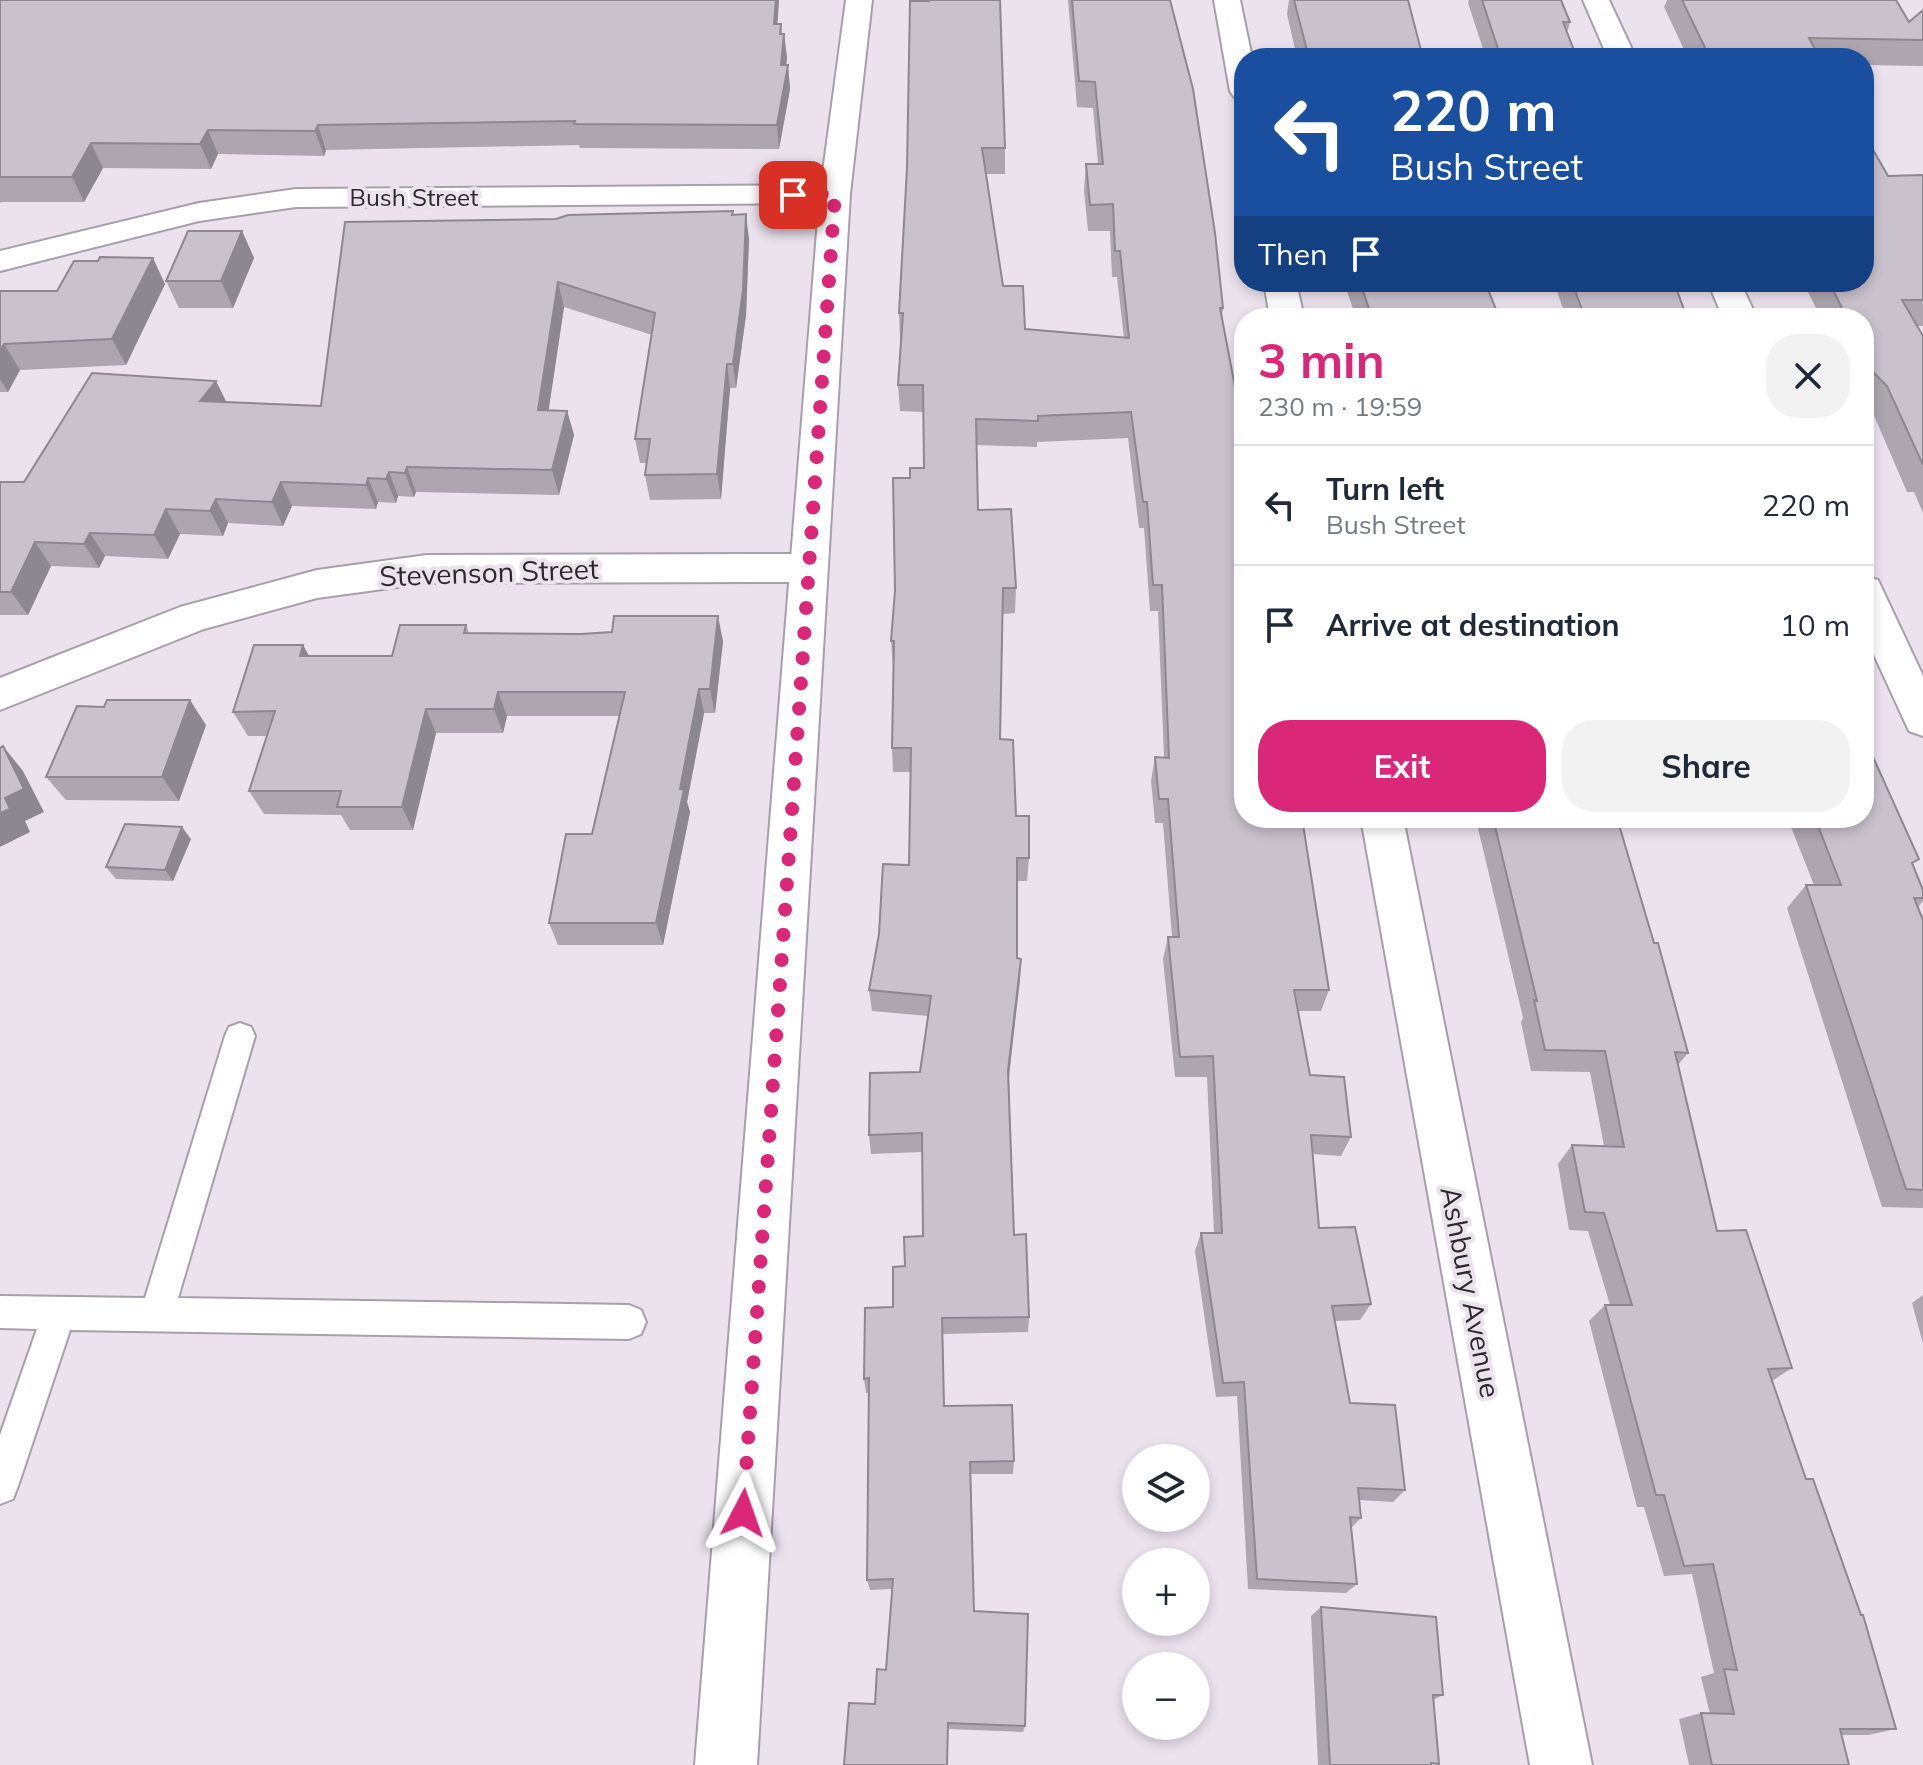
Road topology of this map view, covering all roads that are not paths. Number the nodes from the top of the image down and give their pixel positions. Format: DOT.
graph roads {
  1 [pos="859,0"];
  2 [pos="1227,0"];
  3 [pos="1596,0"];
  4 [pos="1236,48"];
  5 [pos="1618,48"];
  6 [pos="835,194"];
  7 [pos="0,261"];
  8 [pos="807,568"];
  9 [pos="1874,612"];
  10 [pos="0,695"];
  11 [pos="1923,720"];
  12 [pos="1384,828"];
  13 [pos="240,1036"];
  14 [pos="0,1312"];
  15 [pos="59,1313"];
  16 [pos="157,1314"];
  17 [pos="629,1322"];
  18 [pos="0,1486"];
  19 [pos="726,1765"];
  20 [pos="1561,1765"];
  1 -- 6 [label="street"];
  2 -- 4 [label="street"];
  3 -- 5 [label="street"];
  6 -- 7 [label="street, Bush Street"];
  6 -- 8 [label="street"];
  8 -- 10 [label="street, Stevenson Street"];
  8 -- 19 [label="street"];
  9 -- 11 [label="street"];
  12 -- 20 [label="street, Ashbury Avenue"];
  13 -- 16 [label="lane"];
  14 -- 15 [label="lane"];
  15 -- 16 [label="lane"];
  15 -- 18 [label="lane"];
  16 -- 17 [label="lane"];
}
